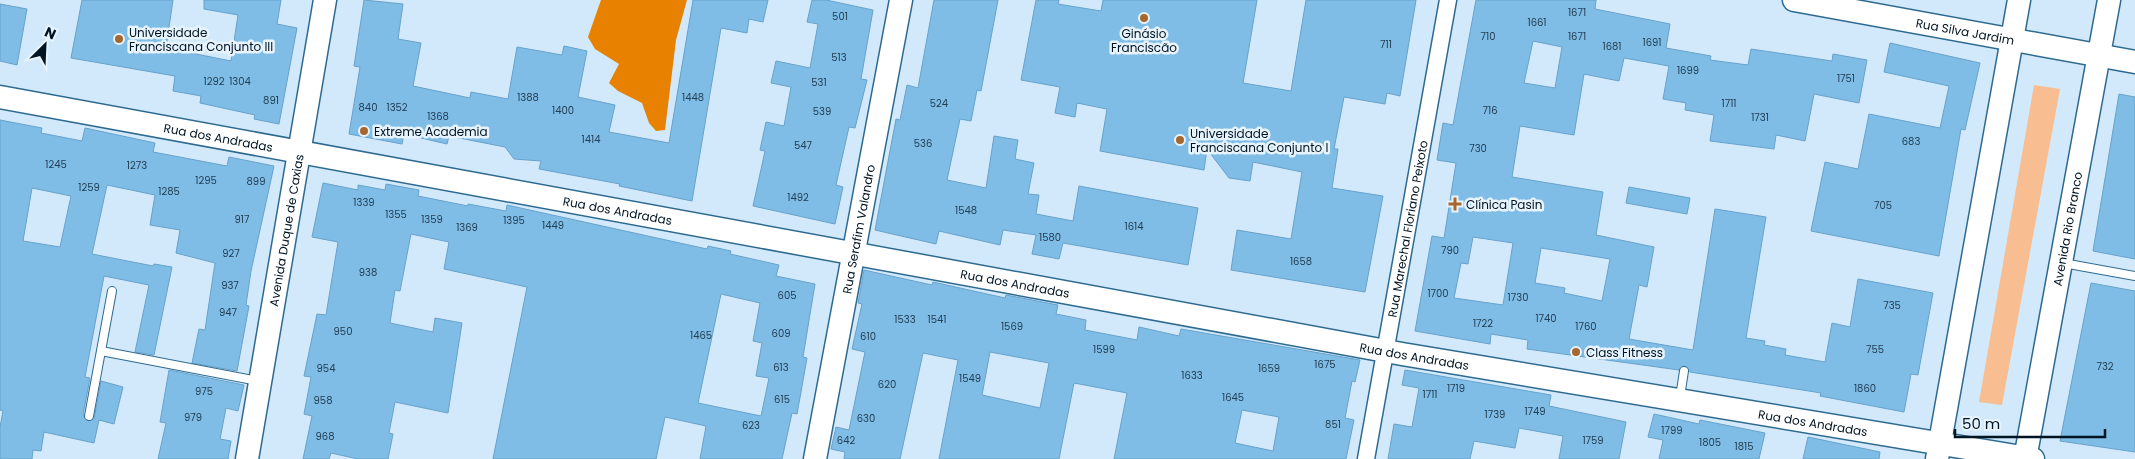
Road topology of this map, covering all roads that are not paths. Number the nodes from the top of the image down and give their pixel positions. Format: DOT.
graph roads {
  1 [pos="325,0"];
  2 [pos="901,0"];
  3 [pos="1448,0"];
  4 [pos="1794,0"];
  5 [pos="2019,0"];
  6 [pos="2108,0"];
  7 [pos="2011,40"];
  8 [pos="2098,56"];
  9 [pos="2135,62"];
  10 [pos="0,97"];
  11 [pos="298,151"];
  12 [pos="854,253"];
  13 [pos="2061,262"];
  14 [pos="2135,276"];
  15 [pos="112,291"];
  16 [pos="101,351"];
  17 [pos="1386,351"];
  18 [pos="1684,371"];
  19 [pos="260,381"];
  20 [pos="1679,399"];
  21 [pos="89,416"];
  22 [pos="1939,451"];
  23 [pos="2028,458"];
  24 [pos="247,459"];
  25 [pos="815,459"];
  26 [pos="1366,459"];
  1 -- 11 [label="street, Avenida Duque de Caxias"];
  2 -- 12 [label="street, Rua Serafim Valandro"];
  3 -- 17 [label="street, Rua Marechal Floriano Peixoto"];
  4 -- 7 [label="street, Rua Silva Jardim"];
  5 -- 7 [label="street"];
  6 -- 8 [label="street, Avenida Rio Branco"];
  7 -- 8 [label="street, Rua Silva Jardim"];
  7 -- 22 [label="street"];
  8 -- 9 [label="street, Rua Silva Jardim"];
  8 -- 13 [label="street, Avenida Rio Branco"];
  10 -- 11 [label="street, Rua dos Andradas"];
  11 -- 12 [label="street, Rua dos Andradas"];
  11 -- 19 [label="street, Avenida Duque de Caxias"];
  12 -- 17 [label="street, Rua dos Andradas"];
  12 -- 25 [label="street, Rua Serafim Valandro"];
  13 -- 14 [label="lane"];
  13 -- 23 [label="street, Avenida Rio Branco"];
  15 -- 16 [label="lane"];
  16 -- 19 [label="lane"];
  16 -- 21 [label="lane"];
  17 -- 20 [label="street, Rua dos Andradas"];
  17 -- 26 [label="street, Rua Marechal Floriano Peixoto"];
  18 -- 20 [label="lane"];
  19 -- 24 [label="street, Avenida Duque de Caxias"];
  20 -- 22 [label="street, Rua dos Andradas"];
  22 -- 23 [label="street, Rua dos Andradas"];
}
